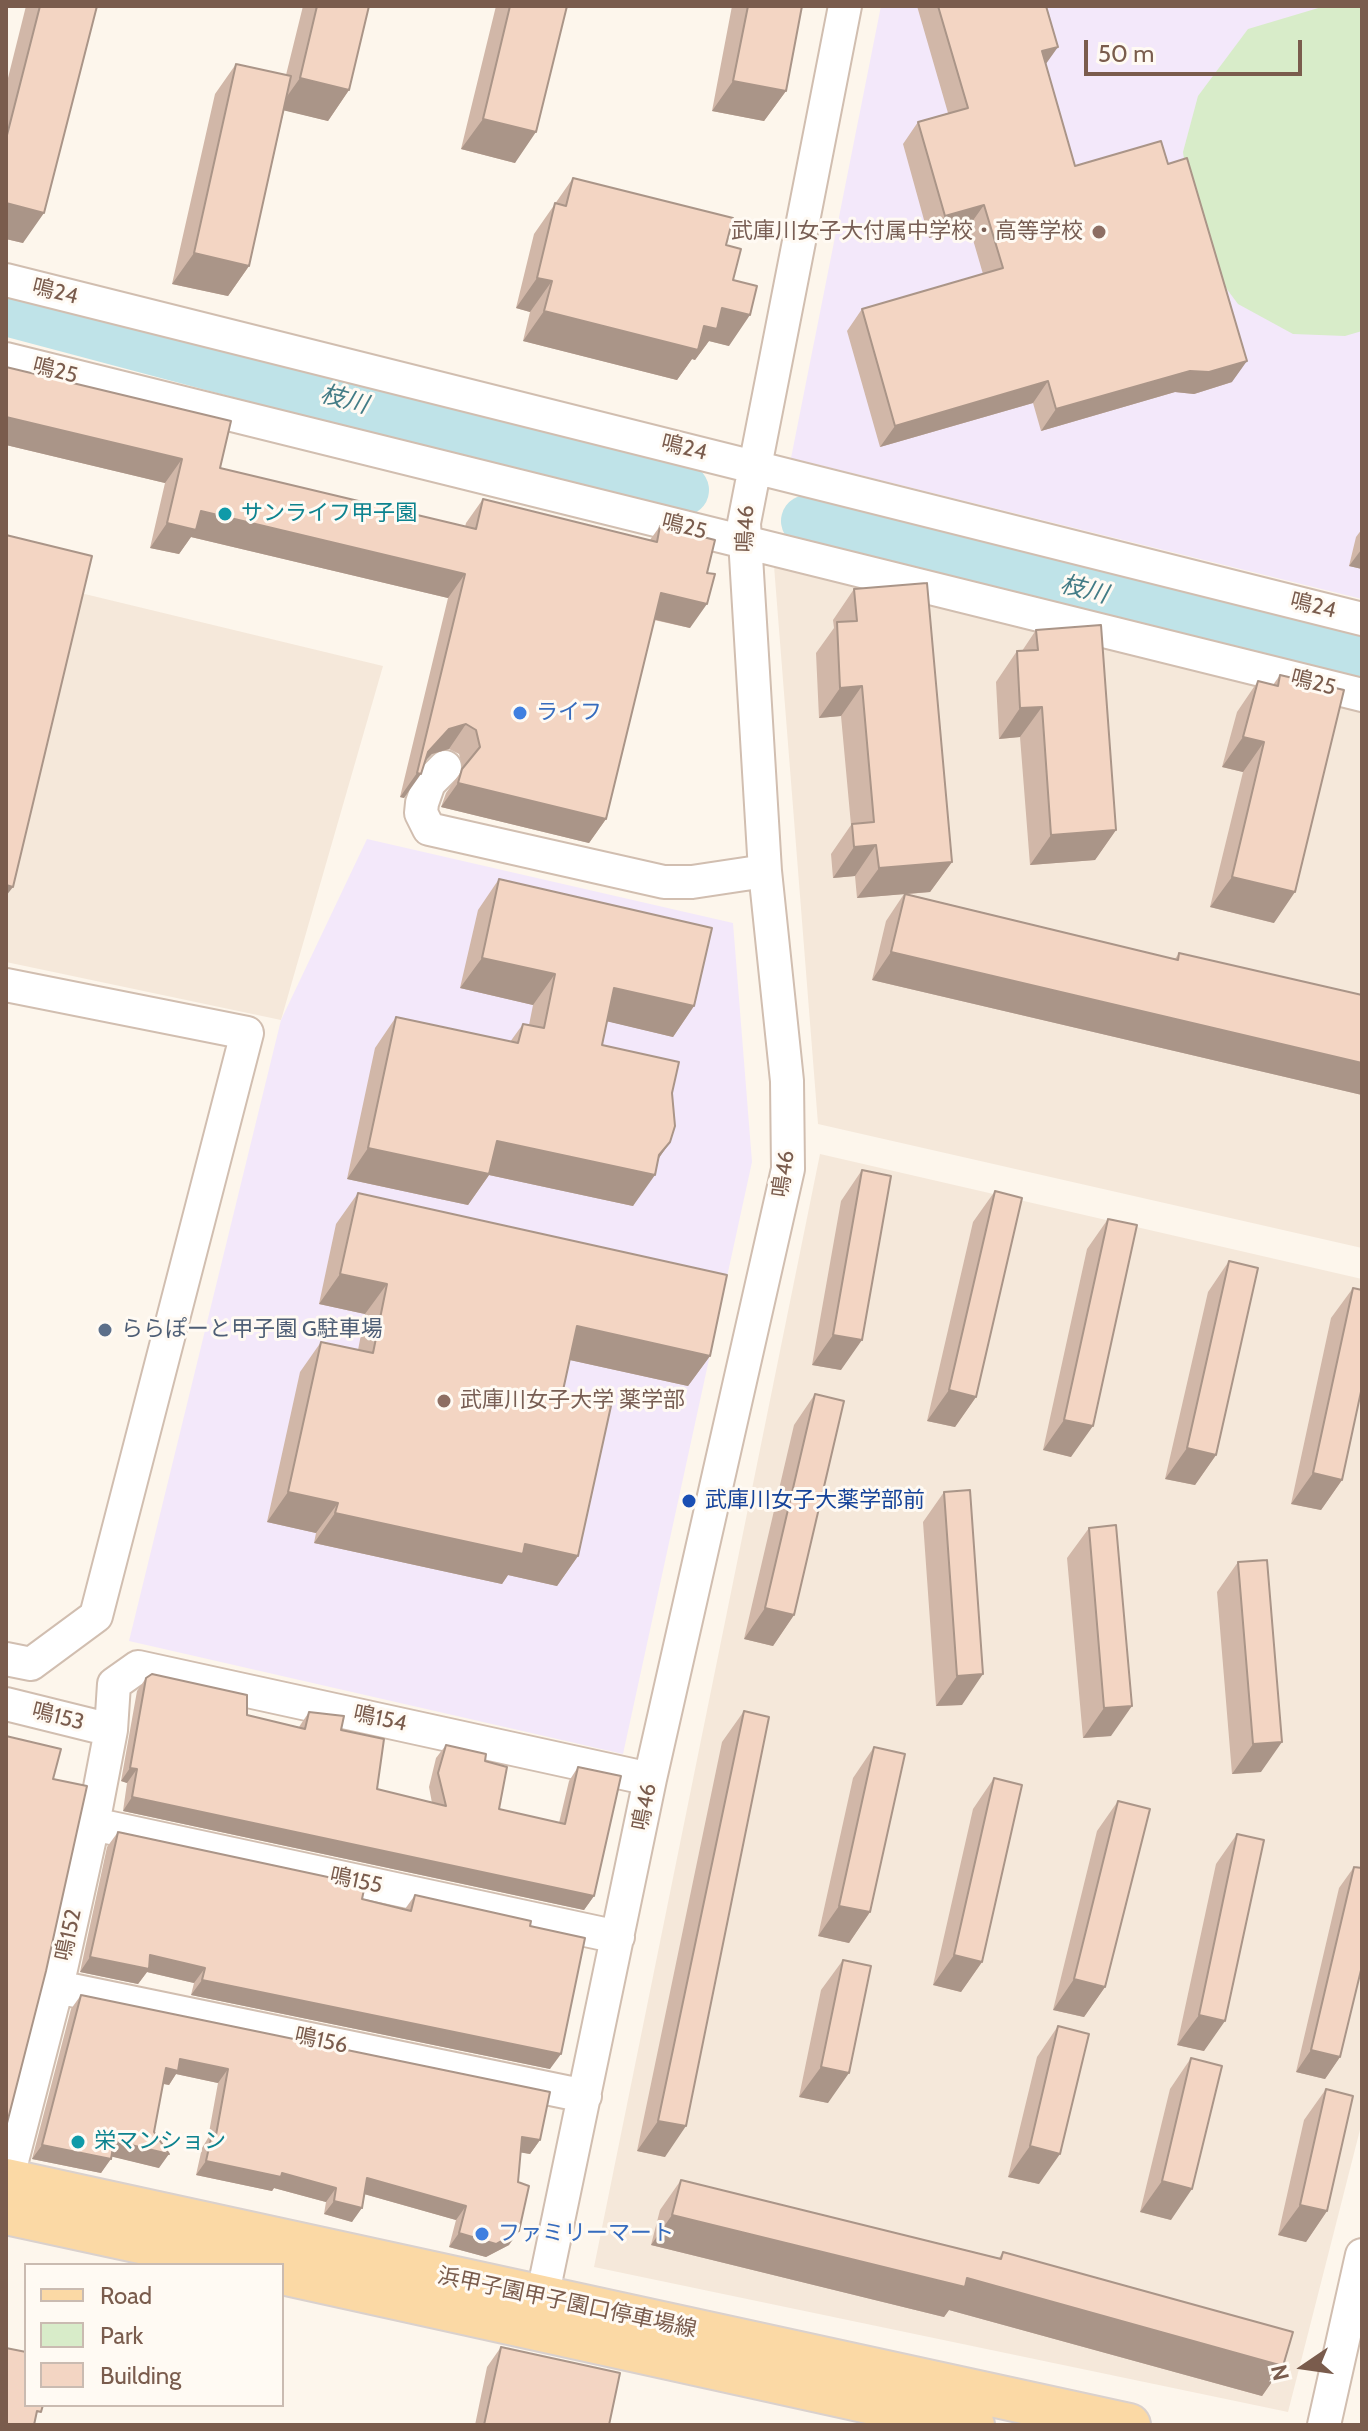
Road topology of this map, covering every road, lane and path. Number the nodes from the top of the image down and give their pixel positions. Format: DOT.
graph roads {
  1 [pos="845,6"];
  2 [pos="6,280"];
  3 [pos="6,359"];
  4 [pos="753,465"];
  5 [pos="744,542"];
  6 [pos="1362,619"];
  7 [pos="1362,695"];
  8 [pos="445,767"];
  9 [pos="765,871"];
  10 [pos="6,985"];
  11 [pos="6,1659"];
  12 [pos="114,1684"];
  13 [pos="6,1704"];
  14 [pos="111,1730"];
  15 [pos="650,1779"];
  16 [pos="93,1824"];
  17 [pos="618,1937"];
  18 [pos="57,1987"];
  19 [pos="585,2096"];
  20 [pos="6,2181"];
  21 [pos="6,2213"];
  22 [pos="1362,2255"];
  23 [pos="238,2263"];
  24 [pos="284,2273"];
  25 [pos="539,2313"];
  26 [pos="966,2415"];
  27 [pos="1129,2425"];
  28 [pos="1324,2425"];
  1 -- 4 [label="street, 鳴46"];
  2 -- 4 [label="street, 鳴24"];
  3 -- 5 [label="street, 鳴25"];
  4 -- 5 [label="street, 鳴46"];
  4 -- 6 [label="street, 鳴24"];
  5 -- 7 [label="street, 鳴25"];
  5 -- 9 [label="street, 鳴46"];
  8 -- 9 [label="street"];
  9 -- 15 [label="street, 鳴46"];
  10 -- 11 [label="street"];
  12 -- 14 [label="street, 鳴152"];
  12 -- 15 [label="street, 鳴154"];
  13 -- 14 [label="street, 鳴153"];
  14 -- 16 [label="street, 鳴152"];
  15 -- 17 [label="street, 鳴46"];
  16 -- 17 [label="street, 鳴155"];
  16 -- 18 [label="street, 鳴152"];
  17 -- 19 [label="street, 鳴46"];
  18 -- 19 [label="street, 鳴156"];
  18 -- 20 [label="street, 鳴152"];
  19 -- 25 [label="street, 鳴46"];
  20 -- 25 [label="main road, 浜甲子園甲子園口停車場線"];
  21 -- 23 [label="main road"];
  22 -- 28 [label="street"];
  24 -- 25 [label="main road, 浜甲子園甲子園口停車場線"];
  25 -- 26 [label="main road, 浜甲子園甲子園口停車場線"];
  26 -- 27 [label="main road, 浜甲子園甲子園口停車場線"];
}
